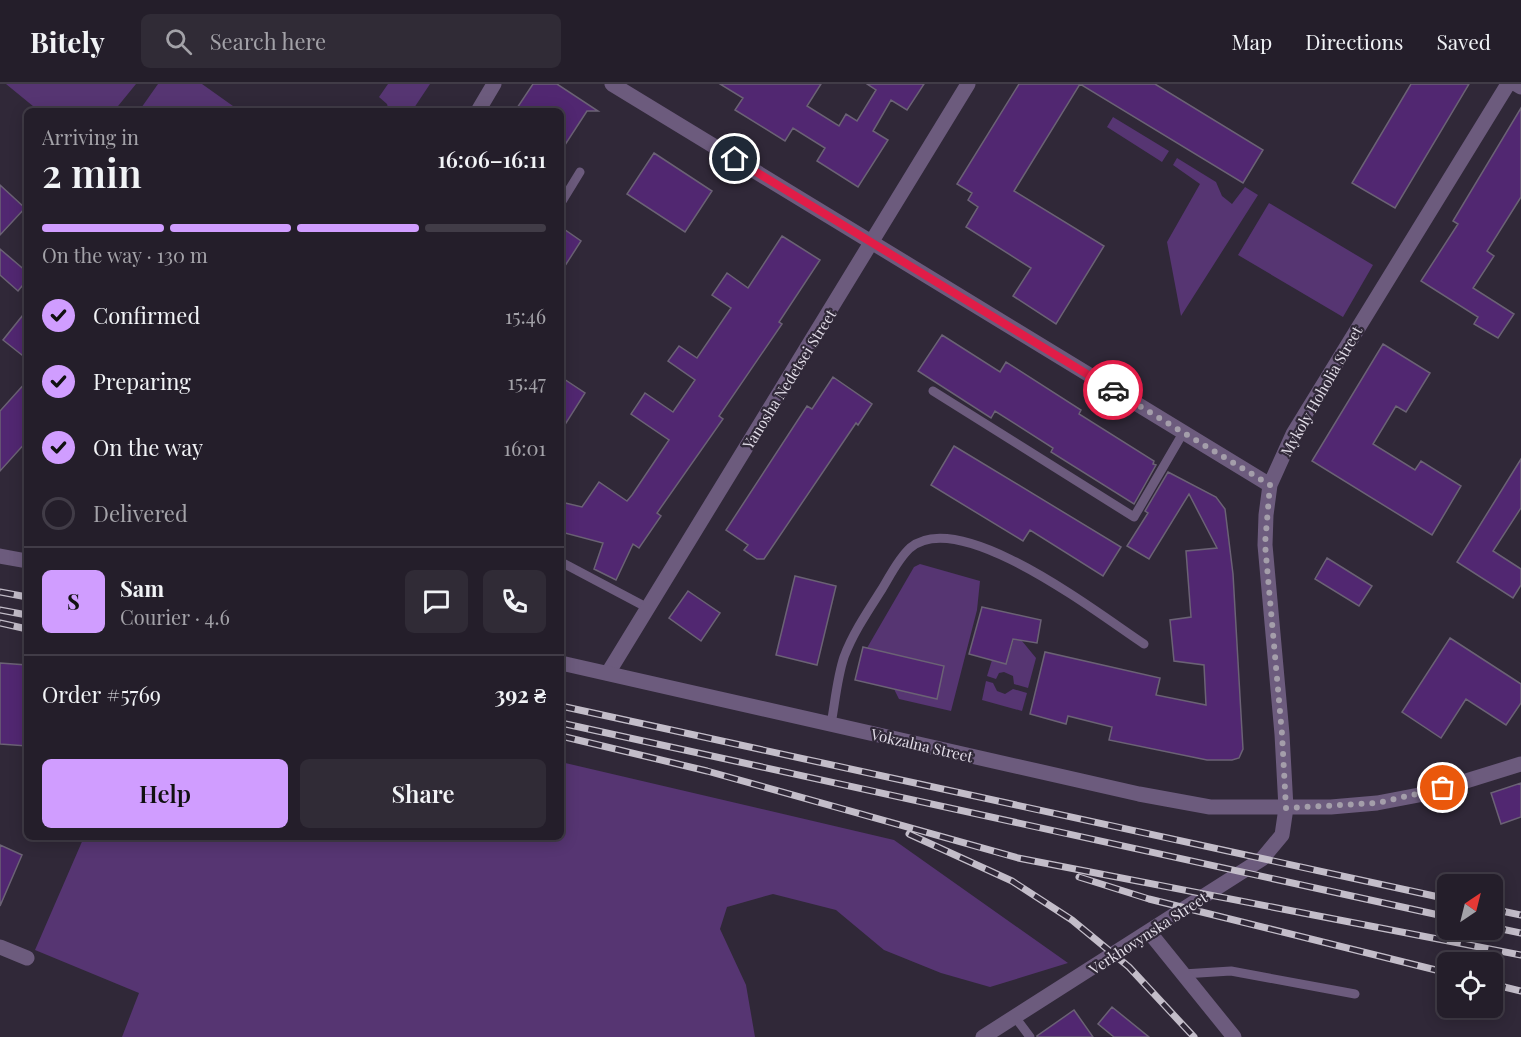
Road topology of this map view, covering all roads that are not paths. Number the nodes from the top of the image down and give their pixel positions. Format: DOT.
graph roads {
  1 [pos="494,84"];
  2 [pos="612,84"];
  3 [pos="968,84"];
  4 [pos="1508,84"];
  5 [pos="1516,84"];
  6 [pos="1521,87"];
  7 [pos="480,108"];
  8 [pos="580,172"];
  9 [pos="564,198"];
  10 [pos="873,243"];
  11 [pos="933,391"];
  12 [pos="1183,433"];
  13 [pos="1270,485"];
  14 [pos="0,556"];
  15 [pos="24,560"];
  16 [pos="564,564"];
  17 [pos="646,607"];
  18 [pos="1144,644"];
  19 [pos="564,664"];
  20 [pos="608,673"];
  21 [pos="831,724"];
  22 [pos="1521,764"];
  23 [pos="1286,808"];
  24 [pos="1150,933"];
  25 [pos="0,947"];
  26 [pos="27,958"];
  27 [pos="1184,974"];
  28 [pos="1355,994"];
  29 [pos="1015,1017"];
  30 [pos="983,1037"];
  31 [pos="1030,1037"];
  32 [pos="1234,1037"];
  1 -- 7 [label="street"];
  2 -- 10 [label="street"];
  3 -- 10 [label="street, Yanosha Nedetsei Street"];
  4 -- 13 [label="street, Mykoly Hoholia Street"];
  5 -- 6 [label="street"];
  8 -- 9 [label="lane"];
  10 -- 12 [label="street"];
  10 -- 17 [label="street, Yanosha Nedetsei Street"];
  11 -- 12 [label="lane"];
  12 -- 13 [label="street"];
  13 -- 23 [label="street, Mykoly Hoholia Street"];
  14 -- 15 [label="street"];
  16 -- 17 [label="lane"];
  17 -- 20 [label="street, Yanosha Nedetsei Street"];
  18 -- 21 [label="lane"];
  19 -- 20 [label="street, Vokzalna Street"];
  20 -- 21 [label="street, Vokzalna Street"];
  21 -- 23 [label="street, Vokzalna Street"];
  22 -- 23 [label="street, Vokzalna Street"];
  23 -- 24 [label="street, Verkhovynska Street"];
  24 -- 27 [label="street"];
  24 -- 29 [label="street, Verkhovynska Street"];
  25 -- 26 [label="street"];
  27 -- 28 [label="lane"];
  27 -- 32 [label="street"];
  29 -- 30 [label="street, Verkhovynska Street"];
  29 -- 31 [label="lane"];
}
